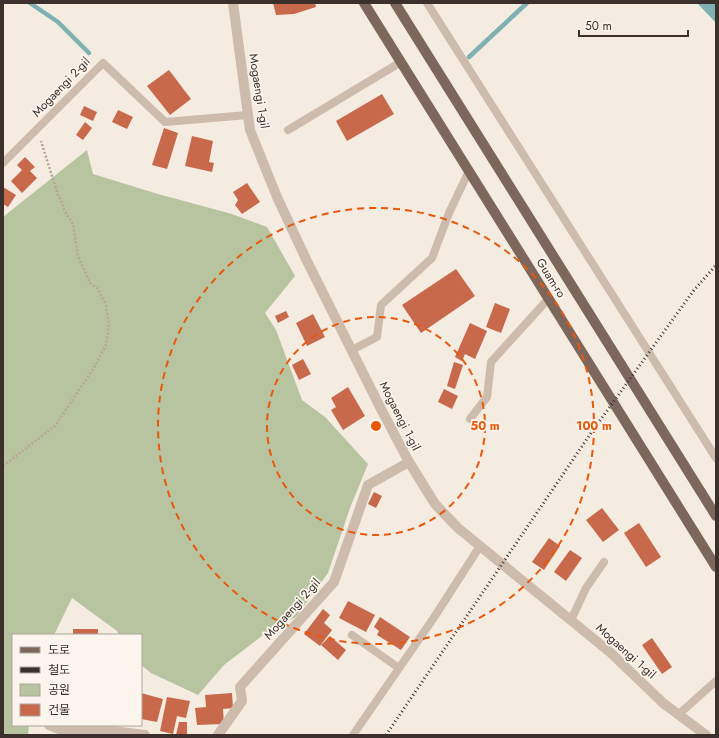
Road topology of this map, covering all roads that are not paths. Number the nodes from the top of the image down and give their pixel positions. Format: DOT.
graph roads {
  1 [pos="233,3"];
  2 [pos="364,3"];
  3 [pos="396,3"];
  4 [pos="427,3"];
  5 [pos="401,62"];
  6 [pos="248,115"];
  7 [pos="288,130"];
  8 [pos="3,163"];
  9 [pos="469,171"];
  10 [pos="548,298"];
  11 [pos="352,350"];
  12 [pos="470,419"];
  13 [pos="716,458"];
  14 [pos="409,462"];
  15 [pos="716,516"];
  16 [pos="480,546"];
  17 [pos="604,562"];
  18 [pos="716,566"];
  19 [pos="571,620"];
  20 [pos="352,635"];
  21 [pos="398,668"];
  22 [pos="716,681"];
  23 [pos="679,714"];
  24 [pos="52,726"];
  25 [pos="145,735"];
  26 [pos="218,735"];
  27 [pos="353,735"];
  28 [pos="706,735"];
  1 -- 6 [label="street, Mogaengi 1-gil"];
  2 -- 5 [label="main road, Guam-ro"];
  3 -- 15 [label="main road, Guam-ro"];
  4 -- 13 [label="lane"];
  5 -- 7 [label="lane"];
  5 -- 9 [label="main road, Guam-ro"];
  6 -- 8 [label="lane, Mogaengi 2-gil"];
  6 -- 11 [label="street, Mogaengi 1-gil"];
  9 -- 10 [label="main road, Guam-ro"];
  9 -- 11 [label="lane"];
  10 -- 12 [label="lane"];
  10 -- 18 [label="main road, Guam-ro"];
  11 -- 14 [label="street, Mogaengi 1-gil"];
  14 -- 16 [label="street, Mogaengi 1-gil"];
  14 -- 26 [label="street, Mogaengi 2-gil"];
  16 -- 19 [label="street, Mogaengi 1-gil"];
  16 -- 21 [label="lane"];
  17 -- 19 [label="lane"];
  19 -- 23 [label="street, Mogaengi 1-gil"];
  20 -- 21 [label="lane"];
  21 -- 27 [label="lane"];
  22 -- 23 [label="lane"];
  23 -- 28 [label="street, Mogaengi 1-gil"];
  24 -- 25 [label="street"];
}
